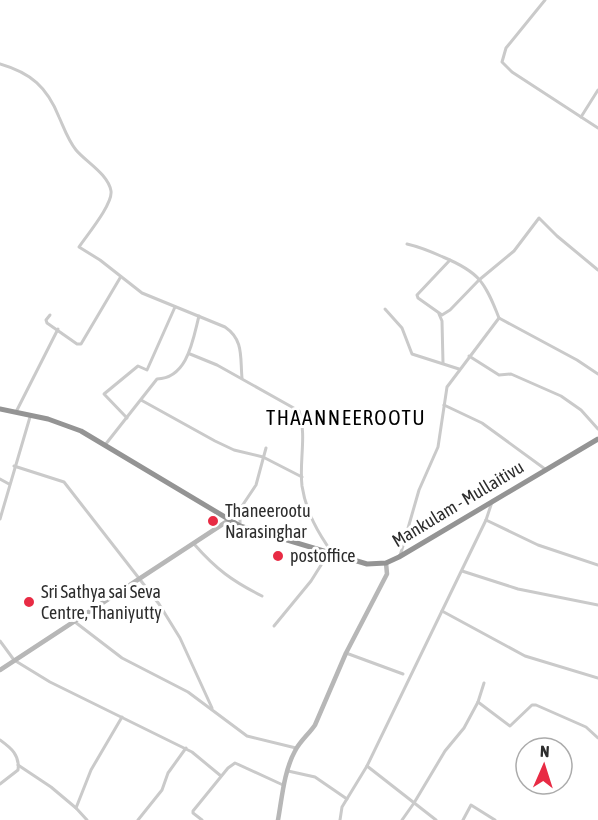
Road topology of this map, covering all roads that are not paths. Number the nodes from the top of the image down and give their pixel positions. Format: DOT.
graph roads {
  1 [pos="545,0"];
  2 [pos="0,64"];
  3 [pos="598,90"];
  4 [pos="581,117"];
  5 [pos="598,128"];
  6 [pos="407,244"];
  7 [pos="450,260"];
  8 [pos="598,270"];
  9 [pos="121,278"];
  10 [pos="479,280"];
  11 [pos="175,307"];
  12 [pos="385,309"];
  13 [pos="440,314"];
  14 [pos="50,315"];
  15 [pos="199,316"];
  16 [pos="499,318"];
  17 [pos="58,329"];
  18 [pos="190,354"];
  19 [pos="469,356"];
  20 [pos="443,363"];
  21 [pos="459,369"];
  22 [pos="598,374"];
  23 [pos="242,378"];
  24 [pos="141,400"];
  25 [pos="444,405"];
  26 [pos="0,410"];
  27 [pos="15,412"];
  28 [pos="31,415"];
  29 [pos="127,418"];
  30 [pos="598,429"];
  31 [pos="598,439"];
  32 [pos="105,445"];
  33 [pos="266,448"];
  34 [pos="263,457"];
  35 [pos="14,466"];
  36 [pos="546,469"];
  37 [pos="302,477"];
  38 [pos="0,479"];
  39 [pos="9,484"];
  40 [pos="492,501"];
  41 [pos="0,519"];
  42 [pos="229,520"];
  43 [pos="486,520"];
  44 [pos="240,526"];
  45 [pos="194,543"];
  46 [pos="331,555"];
  47 [pos="399,557"];
  48 [pos="387,563"];
  49 [pos="598,564"];
  50 [pos="462,572"];
  51 [pos="139,578"];
  52 [pos="262,596"];
  53 [pos="598,605"];
  54 [pos="442,611"];
  55 [pos="73,621"];
  56 [pos="274,626"];
  57 [pos="0,641"];
  58 [pos="346,653"];
  59 [pos="14,660"];
  60 [pos="0,670"];
  61 [pos="403,674"];
  62 [pos="598,678"];
  63 [pos="484,682"];
  64 [pos="478,702"];
  65 [pos="212,708"];
  66 [pos="122,716"];
  67 [pos="598,738"];
  68 [pos="0,740"];
  69 [pos="186,748"];
  70 [pos="296,748"];
  71 [pos="18,765"];
  72 [pos="367,766"];
  73 [pos="288,771"];
  74 [pos="221,776"];
  75 [pos="0,784"];
  76 [pos="284,786"];
  77 [pos="347,799"];
  78 [pos="414,803"];
  79 [pos="76,808"];
  80 [pos="87,820"];
  81 [pos="138,820"];
  82 [pos="202,820"];
  83 [pos="278,820"];
  84 [pos="340,820"];
  85 [pos="402,820"];
  86 [pos="436,820"];
  87 [pos="463,820"];
  88 [pos="495,820"];
  1 -- 4 [label="street"];
  2 -- 9 [label="street"];
  3 -- 4 [label="street"];
  4 -- 5 [label="street"];
  6 -- 7 [label="street"];
  7 -- 10 [label="street"];
  7 -- 13 [label="street"];
  8 -- 10 [label="street"];
  9 -- 11 [label="street"];
  9 -- 17 [label="street"];
  10 -- 13 [label="street"];
  10 -- 16 [label="street"];
  11 -- 15 [label="street"];
  11 -- 29 [label="street"];
  12 -- 20 [label="street"];
  13 -- 20 [label="street"];
  14 -- 17 [label="street"];
  15 -- 18 [label="street"];
  15 -- 23 [label="street"];
  16 -- 19 [label="street"];
  16 -- 22 [label="street"];
  17 -- 27 [label="street"];
  18 -- 23 [label="street"];
  18 -- 24 [label="street"];
  19 -- 21 [label="street"];
  19 -- 30 [label="street"];
  20 -- 21 [label="street"];
  21 -- 25 [label="street"];
  23 -- 37 [label="street"];
  24 -- 29 [label="street"];
  24 -- 34 [label="street"];
  25 -- 36 [label="street"];
  25 -- 47 [label="street"];
  26 -- 27 [label="highway, Mankulam - Mullaitivu"];
  27 -- 28 [label="highway, Mankulam - Mullaitivu"];
  28 -- 32 [label="highway, Mankulam - Mullaitivu"];
  28 -- 35 [label="street"];
  29 -- 32 [label="street"];
  31 -- 36 [label="highway, Mankulam - Mullaitivu"];
  32 -- 42 [label="highway, Mankulam - Mullaitivu"];
  33 -- 34 [label="street"];
  34 -- 37 [label="street"];
  34 -- 44 [label="street"];
  35 -- 39 [label="street"];
  35 -- 51 [label="street"];
  36 -- 40 [label="highway, Mankulam - Mullaitivu"];
  37 -- 46 [label="street"];
  38 -- 39 [label="street"];
  39 -- 41 [label="street"];
  40 -- 43 [label="street"];
  40 -- 47 [label="highway, Mankulam - Mullaitivu"];
  42 -- 44 [label="highway, Mankulam - Mullaitivu"];
  42 -- 45 [label="street"];
  43 -- 49 [label="street"];
  43 -- 50 [label="street"];
  44 -- 46 [label="highway, Mankulam - Mullaitivu"];
  45 -- 51 [label="street"];
  45 -- 52 [label="street"];
  46 -- 48 [label="highway, Mankulam - Mullaitivu"];
  46 -- 56 [label="street"];
  47 -- 48 [label="highway, Mankulam - Mullaitivu"];
  48 -- 58 [label="street"];
  50 -- 53 [label="street"];
  50 -- 54 [label="street"];
  51 -- 55 [label="street"];
  51 -- 65 [label="street"];
  54 -- 62 [label="street"];
  54 -- 72 [label="street"];
  55 -- 59 [label="street"];
  55 -- 65 [label="street"];
  57 -- 59 [label="street"];
  58 -- 61 [label="street"];
  58 -- 70 [label="street"];
  59 -- 60 [label="street"];
  59 -- 66 [label="street"];
  63 -- 64 [label="street"];
  64 -- 67 [label="street"];
  64 -- 78 [label="street"];
  65 -- 70 [label="street"];
  66 -- 69 [label="street"];
  66 -- 79 [label="street"];
  68 -- 71 [label="street"];
  69 -- 74 [label="street"];
  69 -- 81 [label="street"];
  70 -- 73 [label="street"];
  71 -- 75 [label="street"];
  71 -- 79 [label="street"];
  72 -- 77 [label="street"];
  72 -- 78 [label="street"];
  73 -- 76 [label="street"];
  73 -- 77 [label="street"];
  74 -- 76 [label="street"];
  74 -- 82 [label="street"];
  76 -- 83 [label="street"];
  77 -- 84 [label="street"];
  78 -- 85 [label="street"];
  78 -- 86 [label="street"];
  79 -- 80 [label="street"];
  87 -- 88 [label="street"];
}
